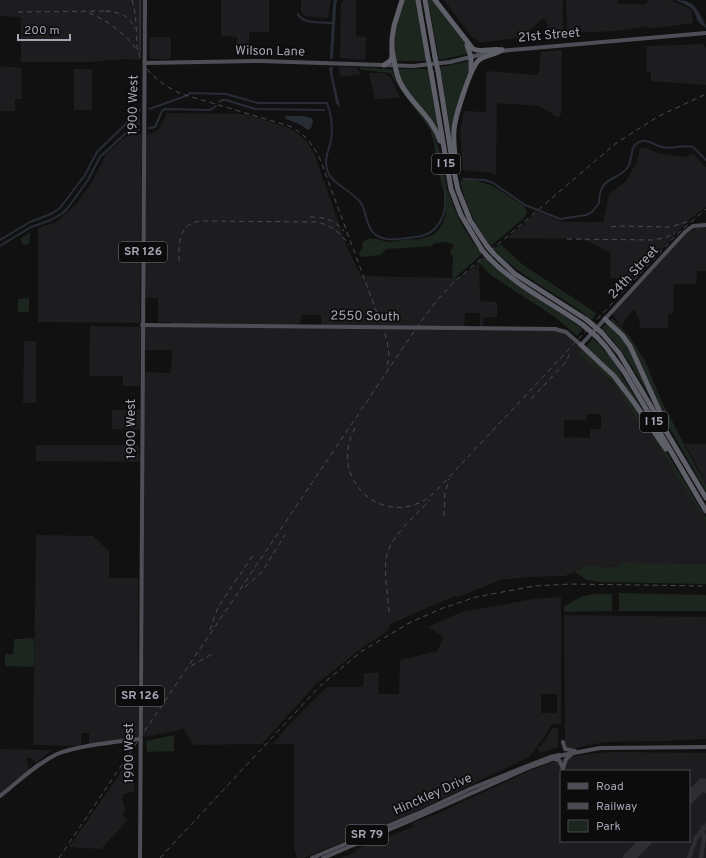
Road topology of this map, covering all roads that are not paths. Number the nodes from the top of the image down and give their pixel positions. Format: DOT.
graph roads {
  1 [pos="145,0"];
  2 [pos="402,0"];
  3 [pos="418,0"];
  4 [pos="425,0"];
  5 [pos="435,0"];
  6 [pos="706,33"];
  7 [pos="466,42"];
  8 [pos="392,50"];
  9 [pos="502,50"];
  10 [pos="471,58"];
  11 [pos="145,64"];
  12 [pos="384,65"];
  13 [pos="395,65"];
  14 [pos="470,77"];
  15 [pos="448,171"];
  16 [pos="458,190"];
  17 [pos="706,225"];
  18 [pos="605,319"];
  19 [pos="142,325"];
  20 [pos="581,344"];
  21 [pos="692,473"];
  22 [pos="686,477"];
  23 [pos="706,498"];
  24 [pos="706,511"];
  25 [pos="140,739"];
  26 [pos="706,747"];
  27 [pos="576,751"];
  28 [pos="553,757"];
  29 [pos="562,766"];
  30 [pos="562,770"];
  31 [pos="0,796"];
  32 [pos="140,858"];
  33 [pos="312,858"];
  34 [pos="323,858"];
  1 -- 11 [label="main road, 1900 West / SR 126"];
  2 -- 8 [label="highway"];
  3 -- 15 [label="highway, I 15, bridge"];
  4 -- 16 [label="highway, I 15, bridge"];
  5 -- 7 [label="highway"];
  6 -- 9 [label="main road, 21st Street"];
  7 -- 9 [label="highway"];
  7 -- 10 [label="highway"];
  8 -- 12 [label="highway"];
  8 -- 13 [label="highway"];
  9 -- 10 [label="main road, 21st Street"];
  9 -- 14 [label="highway"];
  10 -- 13 [label="main road, 21st Street"];
  10 -- 14 [label="highway"];
  11 -- 12 [label="main road, Wilson Lane"];
  11 -- 19 [label="main road, 1900 West / SR 126"];
  12 -- 13 [label="main road, Wilson Lane"];
  13 -- 15 [label="highway"];
  14 -- 16 [label="highway"];
  15 -- 22 [label="highway, I 15, bridge"];
  16 -- 21 [label="highway, I 15, bridge"];
  17 -- 18 [label="main road, 24th Street"];
  18 -- 20 [label="main road, 24th Street"];
  18 -- 21 [label="highway"];
  19 -- 20 [label="main road, 2550 South"];
  19 -- 25 [label="main road, 1900 West / SR 126"];
  20 -- 22 [label="highway"];
  21 -- 23 [label="highway, I 15"];
  22 -- 24 [label="highway, I 15"];
  25 -- 31 [label="main road"];
  25 -- 32 [label="main road, 1900 West / SR 126"];
  26 -- 27 [label="main road, Hinckley Drive / SR 79"];
  27 -- 28 [label="main road, Hinckley Drive / SR 79"];
  27 -- 28 [label="main road"];
  27 -- 30 [label="main road"];
  28 -- 29 [label="main road"];
  28 -- 33 [label="main road, Hinckley Drive / SR 79"];
  28 -- 34 [label="main road, Hinckley Drive / SR 79"];
}
